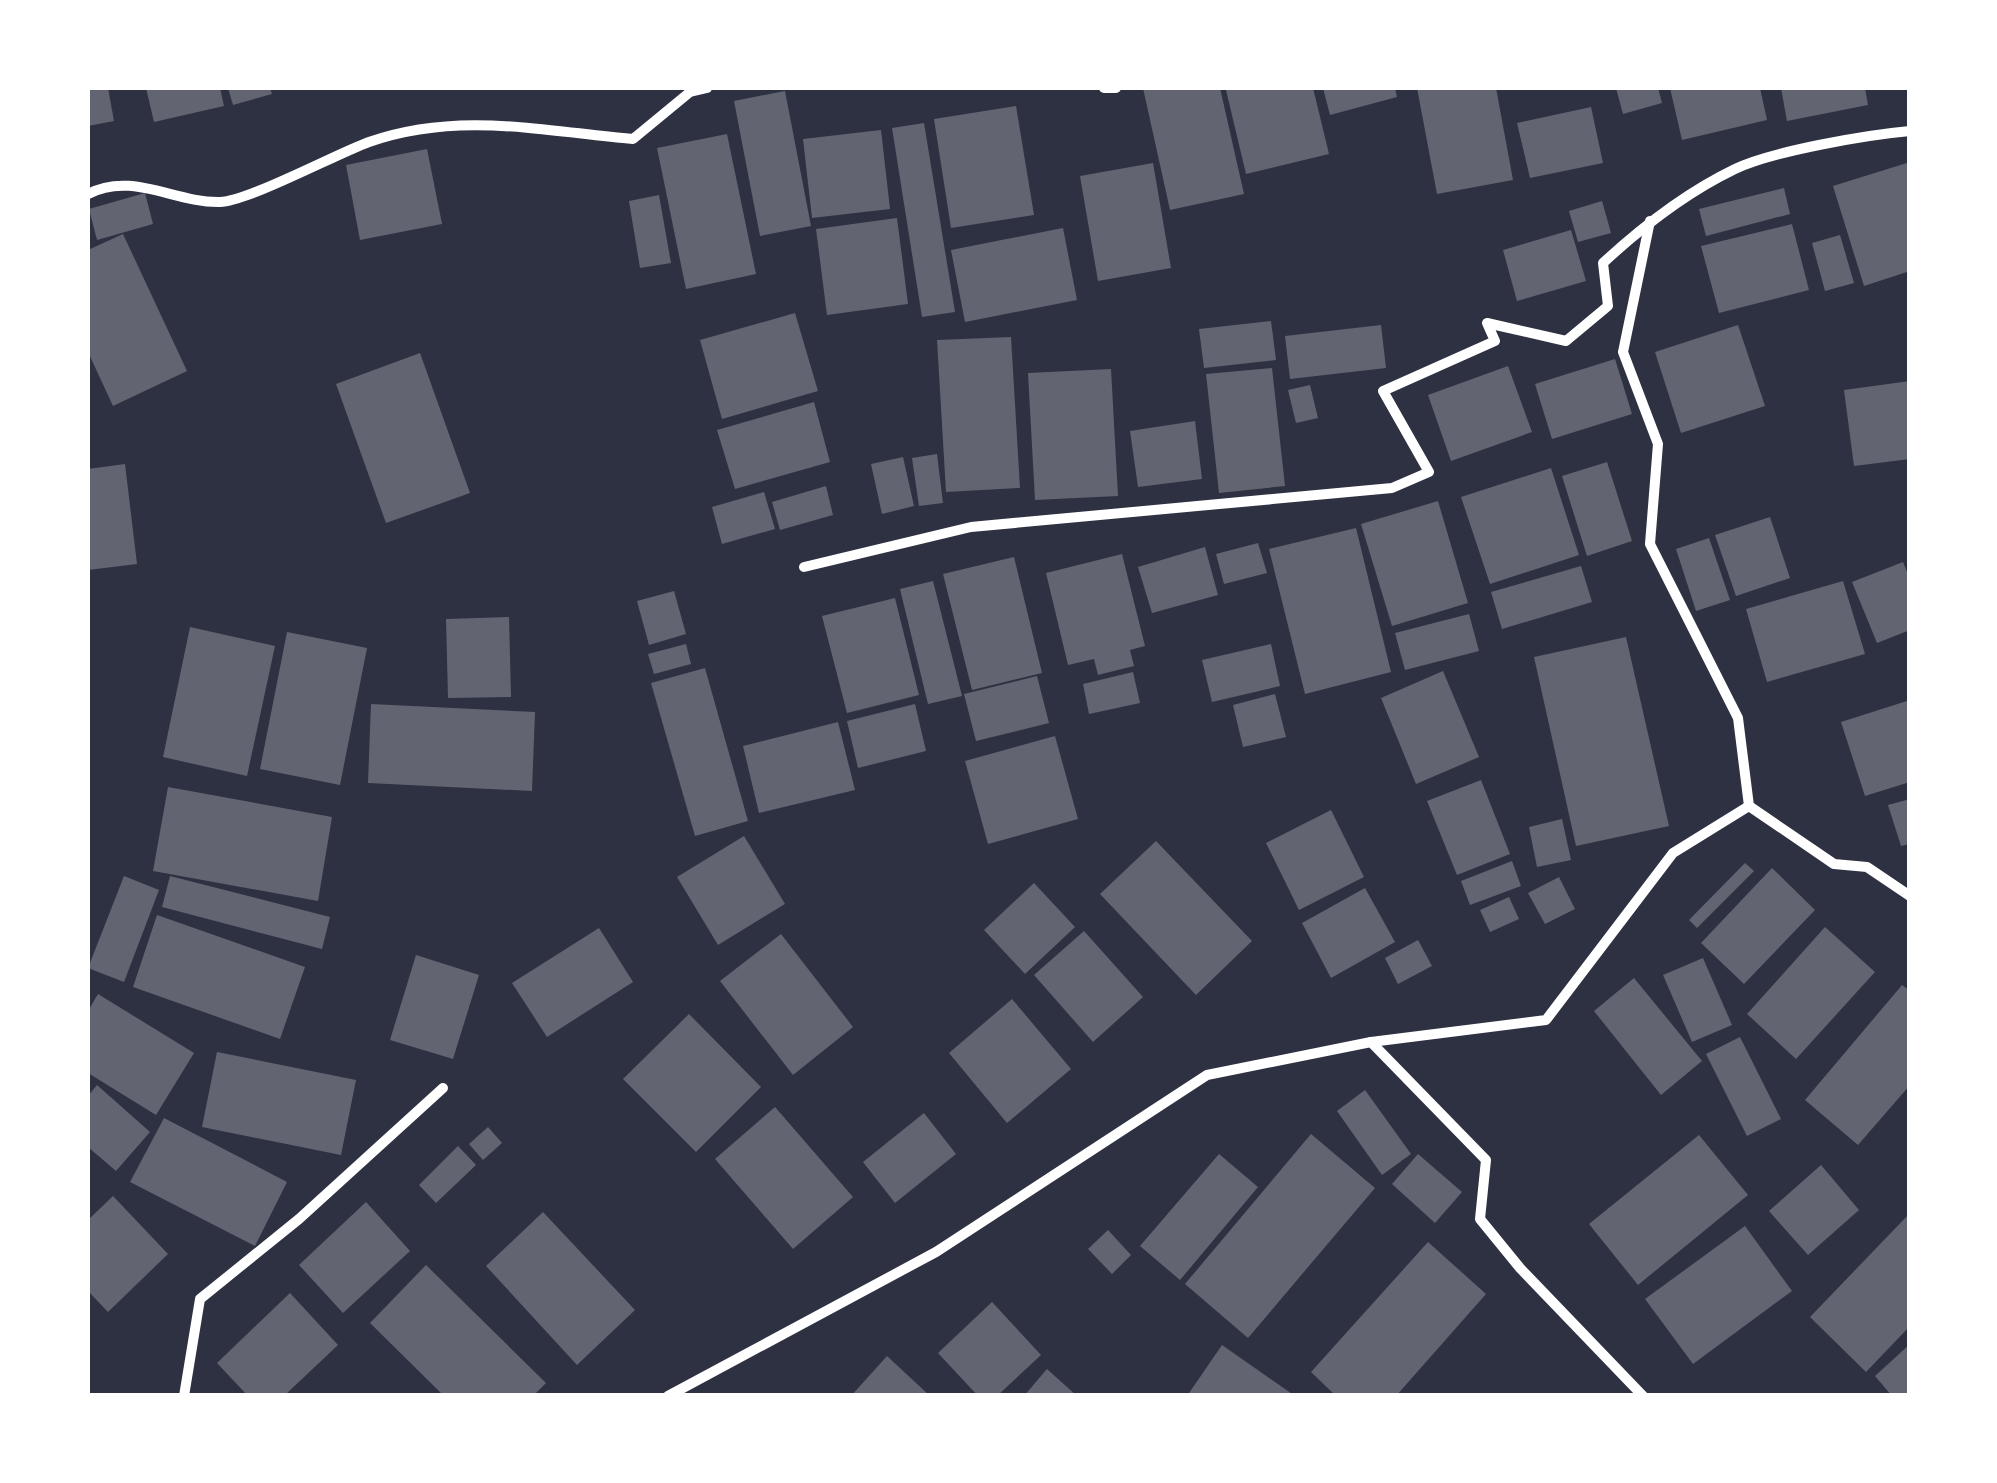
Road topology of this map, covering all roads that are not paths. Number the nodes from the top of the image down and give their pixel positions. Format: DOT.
graph roads {
  1 [pos="707,88"];
  2 [pos="1104,88"];
  3 [pos="1116,88"];
  4 [pos="1910,131"];
  5 [pos="88,194"];
  6 [pos="1651,218"];
  7 [pos="804,567"];
  8 [pos="1749,806"];
  9 [pos="1910,896"];
  10 [pos="1371,1042"];
  11 [pos="442,1088"];
  12 [pos="184,1396"];
  13 [pos="668,1396"];
  14 [pos="1643,1396"];
  1 -- 5 [label="street"];
  2 -- 3 [label="street"];
  4 -- 6 [label="street"];
  6 -- 7 [label="street"];
  6 -- 8 [label="street"];
  8 -- 9 [label="street"];
  8 -- 10 [label="street"];
  10 -- 13 [label="street"];
  10 -- 14 [label="street"];
  11 -- 12 [label="street"];
}
